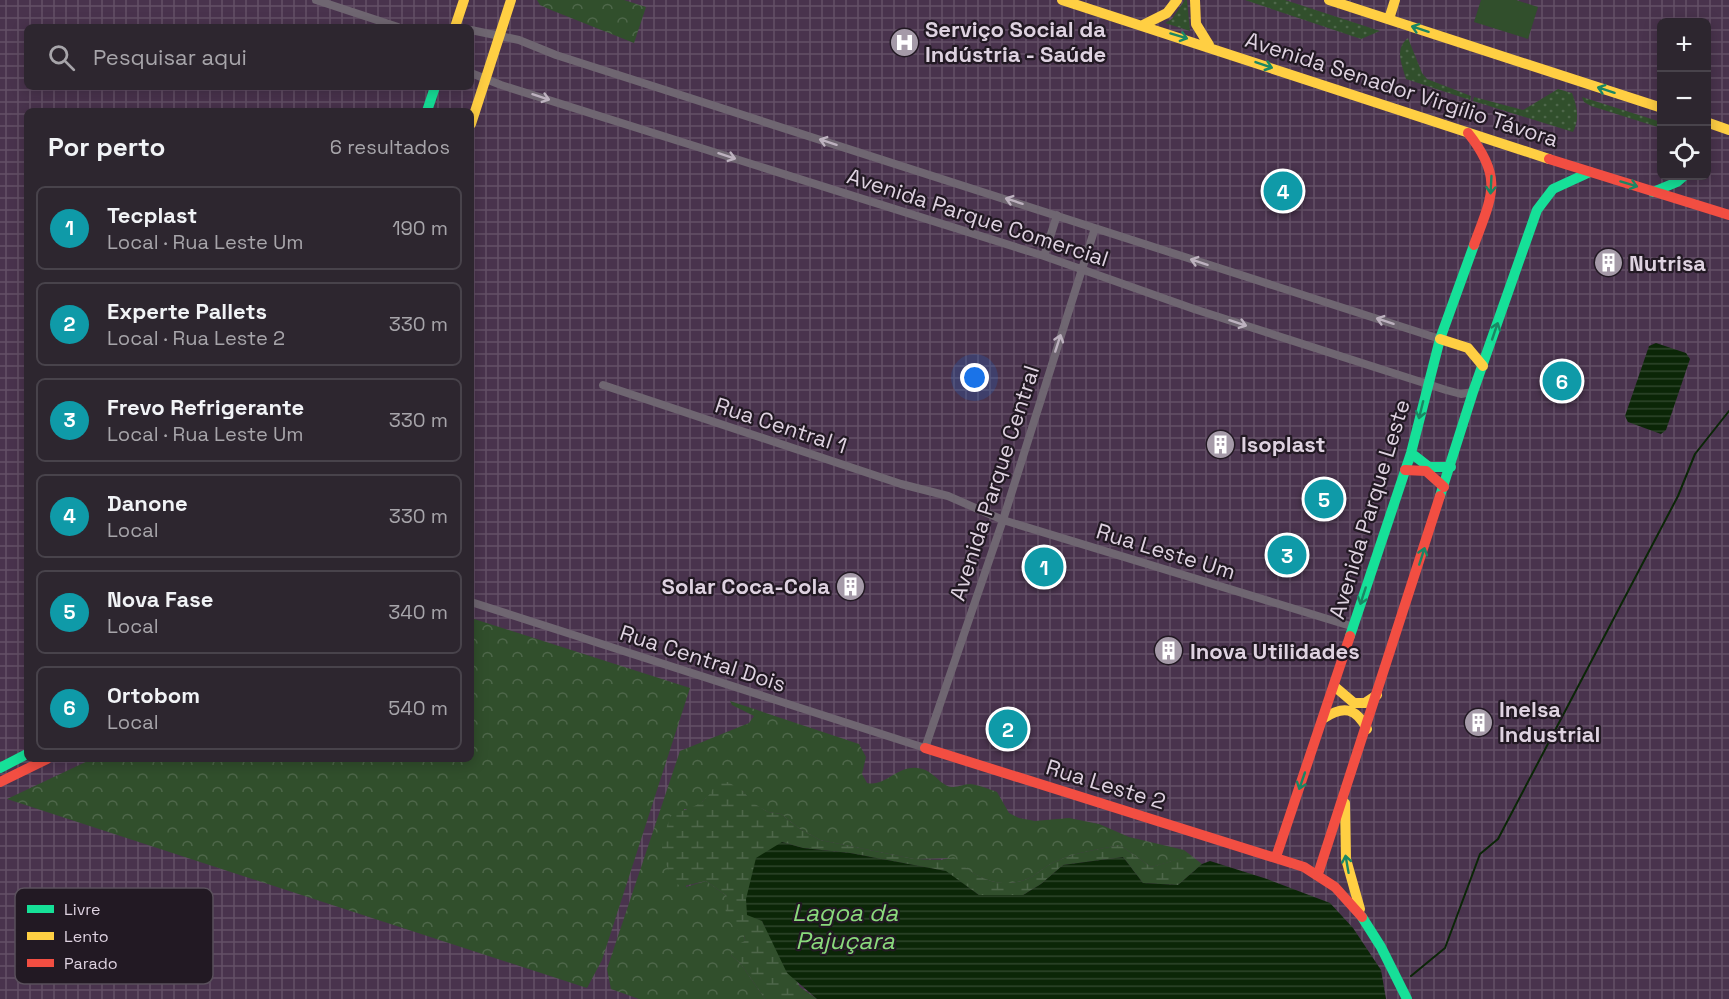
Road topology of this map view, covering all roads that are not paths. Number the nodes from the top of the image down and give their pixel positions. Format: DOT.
graph roads {
  1 [pos="316,0"];
  2 [pos="464,0"];
  3 [pos="511,0"];
  4 [pos="1062,0"];
  5 [pos="1177,0"];
  6 [pos="1195,0"];
  7 [pos="1329,0"];
  8 [pos="1395,0"];
  9 [pos="1389,19"];
  10 [pos="389,24"];
  11 [pos="456,24"];
  12 [pos="1143,25"];
  13 [pos="474,31"];
  14 [pos="500,35"];
  15 [pos="1209,45"];
  16 [pos="474,74"];
  17 [pos="486,79"];
  18 [pos="434,90"];
  19 [pos="1657,106"];
  20 [pos="428,108"];
  21 [pos="474,115"];
  22 [pos="1711,123"];
  23 [pos="1729,130"];
  24 [pos="1468,133"];
  25 [pos="1590,172"];
  26 [pos="1679,180"];
  27 [pos="1653,192"];
  28 [pos="1057,215"];
  29 [pos="1729,215"];
  30 [pos="1095,228"];
  31 [pos="1044,256"];
  32 [pos="1082,268"];
  33 [pos="1440,339"];
  34 [pos="1483,366"];
  35 [pos="1427,384"];
  36 [pos="603,385"];
  37 [pos="1473,392"];
  38 [pos="1411,453"];
  39 [pos="1451,467"];
  40 [pos="1405,470"];
  41 [pos="1444,487"];
  42 [pos="1003,520"];
  43 [pos="474,603"];
  44 [pos="1354,627"];
  45 [pos="1334,686"];
  46 [pos="1378,693"];
  47 [pos="1324,718"];
  48 [pos="1367,729"];
  49 [pos="925,748"];
  50 [pos="24,756"];
  51 [pos="41,762"];
  52 [pos="0,768"];
  53 [pos="0,782"];
  54 [pos="1346,791"];
  55 [pos="1276,858"];
  56 [pos="1318,874"];
  57 [pos="1365,920"];
  58 [pos="1407,999"];
  1 -- 10 [label="street"];
  2 -- 11 [label="street"];
  3 -- 14 [label="street"];
  4 -- 12 [label="street, Avenida Senador Virgílio Távora"];
  5 -- 12 [label="street"];
  6 -- 15 [label="street"];
  7 -- 9 [label="street"];
  8 -- 9 [label="street"];
  19 -- 9 [label="street, one-way"];
  12 -- 15 [label="street, Avenida Senador Virgílio Távora, one-way"];
  13 -- 14 [label="street, Avenida Parque Comercial"];
  14 -- 17 [label="street"];
  28 -- 14 [label="street, Avenida Parque Comercial, one-way"];
  15 -- 24 [label="street, Avenida Senador Virgílio Távora, one-way"];
  16 -- 17 [label="street, Avenida Parque Comercial"];
  17 -- 21 [label="street"];
  17 -- 31 [label="street, Avenida Parque Comercial, one-way"];
  18 -- 20 [label="street"];
  22 -- 23 [label="street"];
  24 -- 25 [label="street, Avenida Senador Virgílio Távora"];
  24 -- 33 [label="street, Avenida Parque Leste, one-way"];
  25 -- 27 [label="street, Avenida Senador Virgílio Távora, one-way"];
  34 -- 25 [label="street, one-way"];
  26 -- 27 [label="street"];
  27 -- 29 [label="street, Avenida Senador Virgílio Távora"];
  28 -- 30 [label="street, Avenida Parque Comercial"];
  28 -- 31 [label="street"];
  30 -- 32 [label="street, Avenida Parque Central"];
  33 -- 30 [label="street, Avenida Parque Comercial, one-way"];
  31 -- 32 [label="street, Avenida Parque Comercial"];
  32 -- 35 [label="street, Avenida Parque Comercial, one-way"];
  42 -- 32 [label="street, Avenida Parque Central, one-way"];
  33 -- 34 [label="street"];
  33 -- 35 [label="street, Avenida Parque Leste"];
  34 -- 37 [label="street"];
  35 -- 37 [label="street, Avenida Parque Comercial"];
  35 -- 38 [label="street, Avenida Parque Leste, one-way"];
  36 -- 42 [label="street, Rua Central 1"];
  37 -- 39 [label="street"];
  38 -- 39 [label="street"];
  38 -- 40 [label="street, Avenida Parque Leste"];
  39 -- 41 [label="street"];
  40 -- 41 [label="street"];
  40 -- 44 [label="street, Avenida Parque Leste, one-way"];
  46 -- 41 [label="street, one-way"];
  42 -- 44 [label="street, Rua Leste Um"];
  42 -- 49 [label="street, Avenida Parque Central"];
  43 -- 49 [label="street, Rua Central Dois"];
  44 -- 45 [label="street, Avenida Parque Leste"];
  45 -- 46 [label="street"];
  45 -- 47 [label="street, Avenida Parque Leste"];
  46 -- 48 [label="street"];
  47 -- 48 [label="street"];
  47 -- 55 [label="street, Avenida Parque Leste, one-way"];
  48 -- 54 [label="street"];
  49 -- 55 [label="street, Rua Leste 2"];
  50 -- 52 [label="street"];
  51 -- 53 [label="street"];
  54 -- 56 [label="street"];
  57 -- 54 [label="street, one-way"];
  55 -- 56 [label="street"];
  56 -- 57 [label="street"];
  57 -- 58 [label="street"];
}
